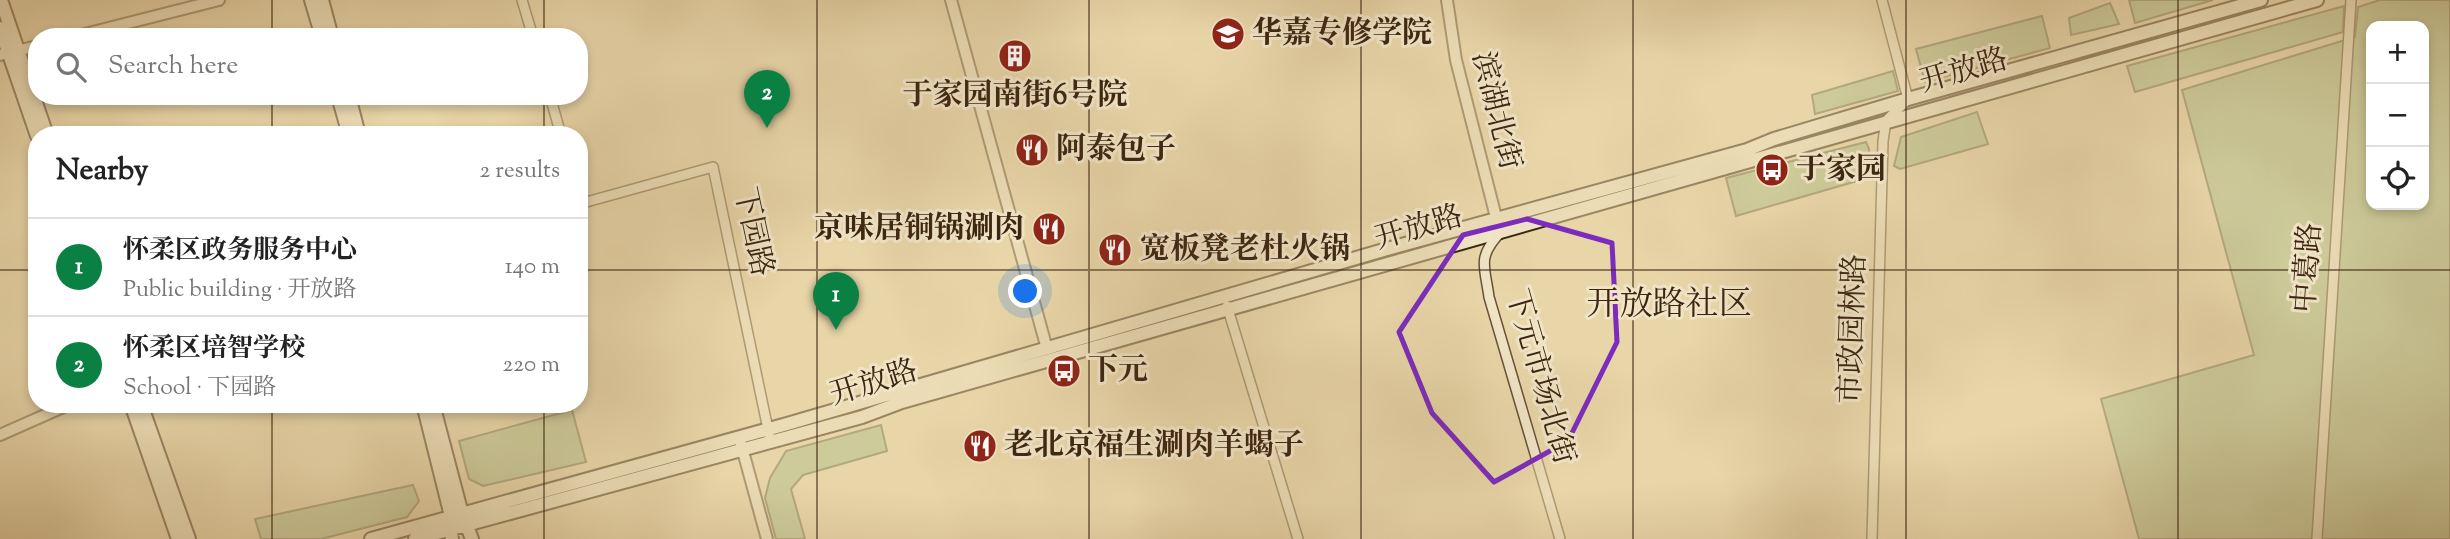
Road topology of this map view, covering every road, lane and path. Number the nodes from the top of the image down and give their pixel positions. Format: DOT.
graph roads {
  1 [pos="1,0"];
  2 [pos="219,0"];
  3 [pos="311,0"];
  4 [pos="322,0"];
  5 [pos="522,0"];
  6 [pos="951,0"];
  7 [pos="1447,0"];
  8 [pos="1882,0"];
  9 [pos="2261,0"];
  10 [pos="2317,0"];
  11 [pos="2351,0"];
  12 [pos="0,28"];
  13 [pos="109,28"];
  14 [pos="319,28"];
  15 [pos="330,28"];
  16 [pos="530,28"];
  17 [pos="28,48"];
  18 [pos="9,53"];
  19 [pos="28,94"];
  20 [pos="1908,99"];
  21 [pos="33,105"];
  22 [pos="341,105"];
  23 [pos="351,105"];
  24 [pos="553,105"];
  25 [pos="1886,121"];
  26 [pos="34,126"];
  27 [pos="43,126"];
  28 [pos="346,126"];
  29 [pos="357,126"];
  30 [pos="558,126"];
  31 [pos="588,199"];
  32 [pos="1499,226"];
  33 [pos="1226,304"];
  34 [pos="1046,349"];
  35 [pos="50,413"];
  36 [pos="134,413"];
  37 [pos="144,413"];
  38 [pos="426,413"];
  39 [pos="435,413"];
  40 [pos="0,435"];
  41 [pos="740,436"];
  42 [pos="769,436"];
  43 [pos="743,450"];
  44 [pos="457,525"];
  45 [pos="178,539"];
  46 [pos="189,539"];
  47 [pos="371,539"];
  48 [pos="415,539"];
  49 [pos="472,539"];
  50 [pos="767,539"];
  51 [pos="1298,539"];
  52 [pos="1560,539"];
  53 [pos="1872,539"];
  54 [pos="2317,539"];
  1 -- 18 [label="main road"];
  2 -- 13 [label="street"];
  3 -- 14 [label="main road"];
  4 -- 15 [label="main road"];
  5 -- 16 [label="street"];
  6 -- 34 [label="street"];
  7 -- 32 [label="street, 滨湖北街"];
  8 -- 20 [label="street"];
  9 -- 20 [label="main road, 开放路"];
  10 -- 25 [label="main road, 开放路"];
  11 -- 54 [label="street, 中葛路"];
  12 -- 18 [label="main road"];
  17 -- 18 [label="street"];
  18 -- 19 [label="main road"];
  18 -- 26 [label="main road"];
  20 -- 25 [label="street"];
  20 -- 32 [label="main road, 开放路"];
  21 -- 27 [label="main road"];
  22 -- 28 [label="main road"];
  23 -- 29 [label="main road"];
  24 -- 30 [label="street"];
  25 -- 32 [label="main road, 开放路"];
  25 -- 53 [label="street, 市政园林路"];
  31 -- 42 [label="street, 下园路"];
  32 -- 33 [label="main road, 开放路"];
  32 -- 52 [label="street, 下元市场北街"];
  33 -- 34 [label="main road, 开放路"];
  33 -- 42 [label="main road, 开放路"];
  33 -- 51 [label="street"];
  34 -- 42 [label="main road, 开放路"];
  35 -- 40 [label="street"];
  36 -- 45 [label="main road"];
  37 -- 46 [label="main road"];
  38 -- 44 [label="main road"];
  39 -- 44 [label="main road"];
  41 -- 42 [label="main road, 开放路"];
  41 -- 43 [label="street"];
  41 -- 44 [label="main road, 开放路"];
  42 -- 43 [label="main road, 开放路"];
  43 -- 44 [label="main road, 开放路"];
  43 -- 50 [label="street"];
  44 -- 47 [label="main road, 开放路"];
  44 -- 48 [label="main road, 开放路"];
  44 -- 49 [label="main road"];
}
